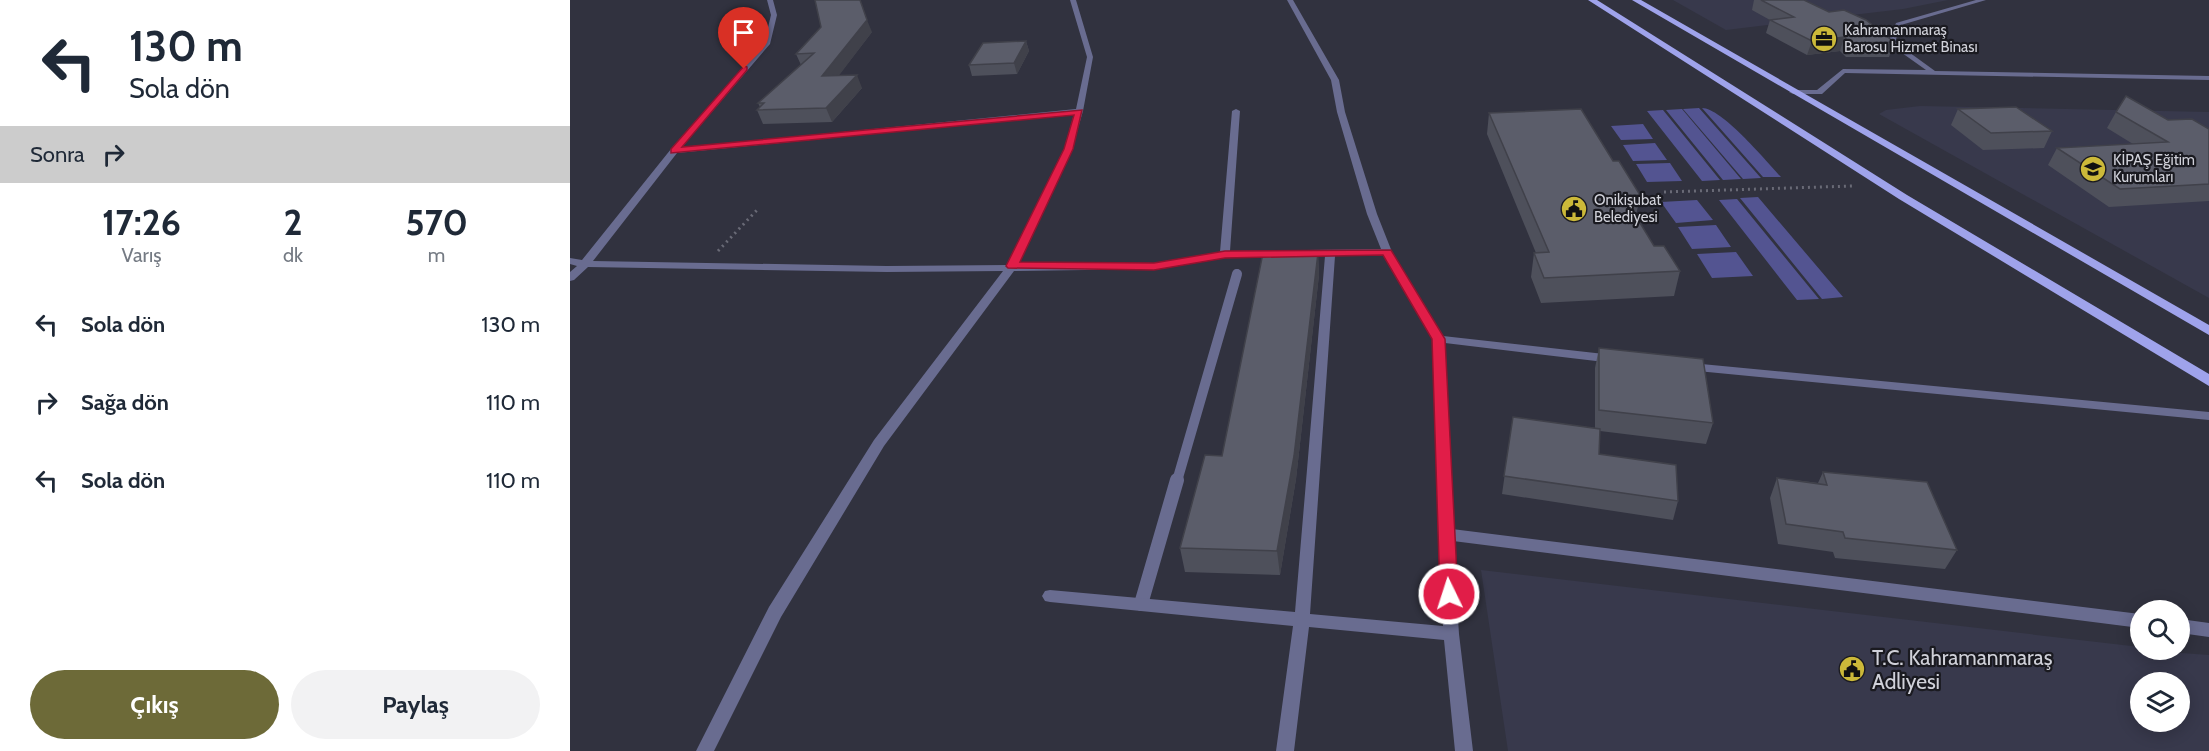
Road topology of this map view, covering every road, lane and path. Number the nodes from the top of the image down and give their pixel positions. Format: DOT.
graph roads {
  1 [pos="770,0"];
  2 [pos="1073,0"];
  3 [pos="1290,0"];
  4 [pos="1592,0"];
  5 [pos="1636,0"];
  6 [pos="1983,0"];
  7 [pos="1933,72"];
  8 [pos="2209,78"];
  9 [pos="1793,92"];
  10 [pos="1079,111"];
  11 [pos="1236,111"];
  12 [pos="674,151"];
  13 [pos="1821,188"];
  14 [pos="1664,192"];
  15 [pos="757,210"];
  16 [pos="1387,252"];
  17 [pos="1330,253"];
  18 [pos="1225,254"];
  19 [pos="570,261"];
  20 [pos="585,264"];
  21 [pos="705,264"];
  22 [pos="1012,266"];
  23 [pos="1237,273"];
  24 [pos="570,278"];
  25 [pos="2209,331"];
  26 [pos="1439,339"];
  27 [pos="1628,361"];
  28 [pos="1675,365"];
  29 [pos="2209,381"];
  30 [pos="2209,416"];
  31 [pos="1445,534"];
  32 [pos="1050,596"];
  33 [pos="1141,604"];
  34 [pos="1302,619"];
  35 [pos="2130,620"];
  36 [pos="2190,627"];
  37 [pos="2209,630"];
  38 [pos="1451,634"];
  39 [pos="705,751"];
  40 [pos="1285,751"];
  41 [pos="1464,751"];
  1 -- 12 [label="street"];
  2 -- 10 [label="street"];
  3 -- 16 [label="street"];
  4 -- 29 [label="main road"];
  5 -- 9 [label="main road"];
  6 -- 7 [label="street"];
  7 -- 8 [label="street"];
  7 -- 9 [label="street"];
  9 -- 25 [label="main road"];
  10 -- 12 [label="street"];
  10 -- 22 [label="street"];
  11 -- 18 [label="street"];
  12 -- 20 [label="street"];
  13 -- 14 [label="path"];
  15 -- 21 [label="path"];
  16 -- 17 [label="street"];
  16 -- 26 [label="street"];
  17 -- 18 [label="street"];
  17 -- 34 [label="street"];
  18 -- 22 [label="street"];
  19 -- 20 [label="street"];
  20 -- 21 [label="street"];
  20 -- 24 [label="street"];
  21 -- 22 [label="street"];
  22 -- 39 [label="street"];
  23 -- 33 [label="lane"];
  26 -- 27 [label="street"];
  26 -- 31 [label="street"];
  28 -- 30 [label="street"];
  31 -- 35 [label="street"];
  31 -- 38 [label="street"];
  32 -- 33 [label="street"];
  33 -- 34 [label="street"];
  34 -- 38 [label="street"];
  34 -- 40 [label="street"];
  36 -- 37 [label="street"];
  38 -- 41 [label="street"];
}
